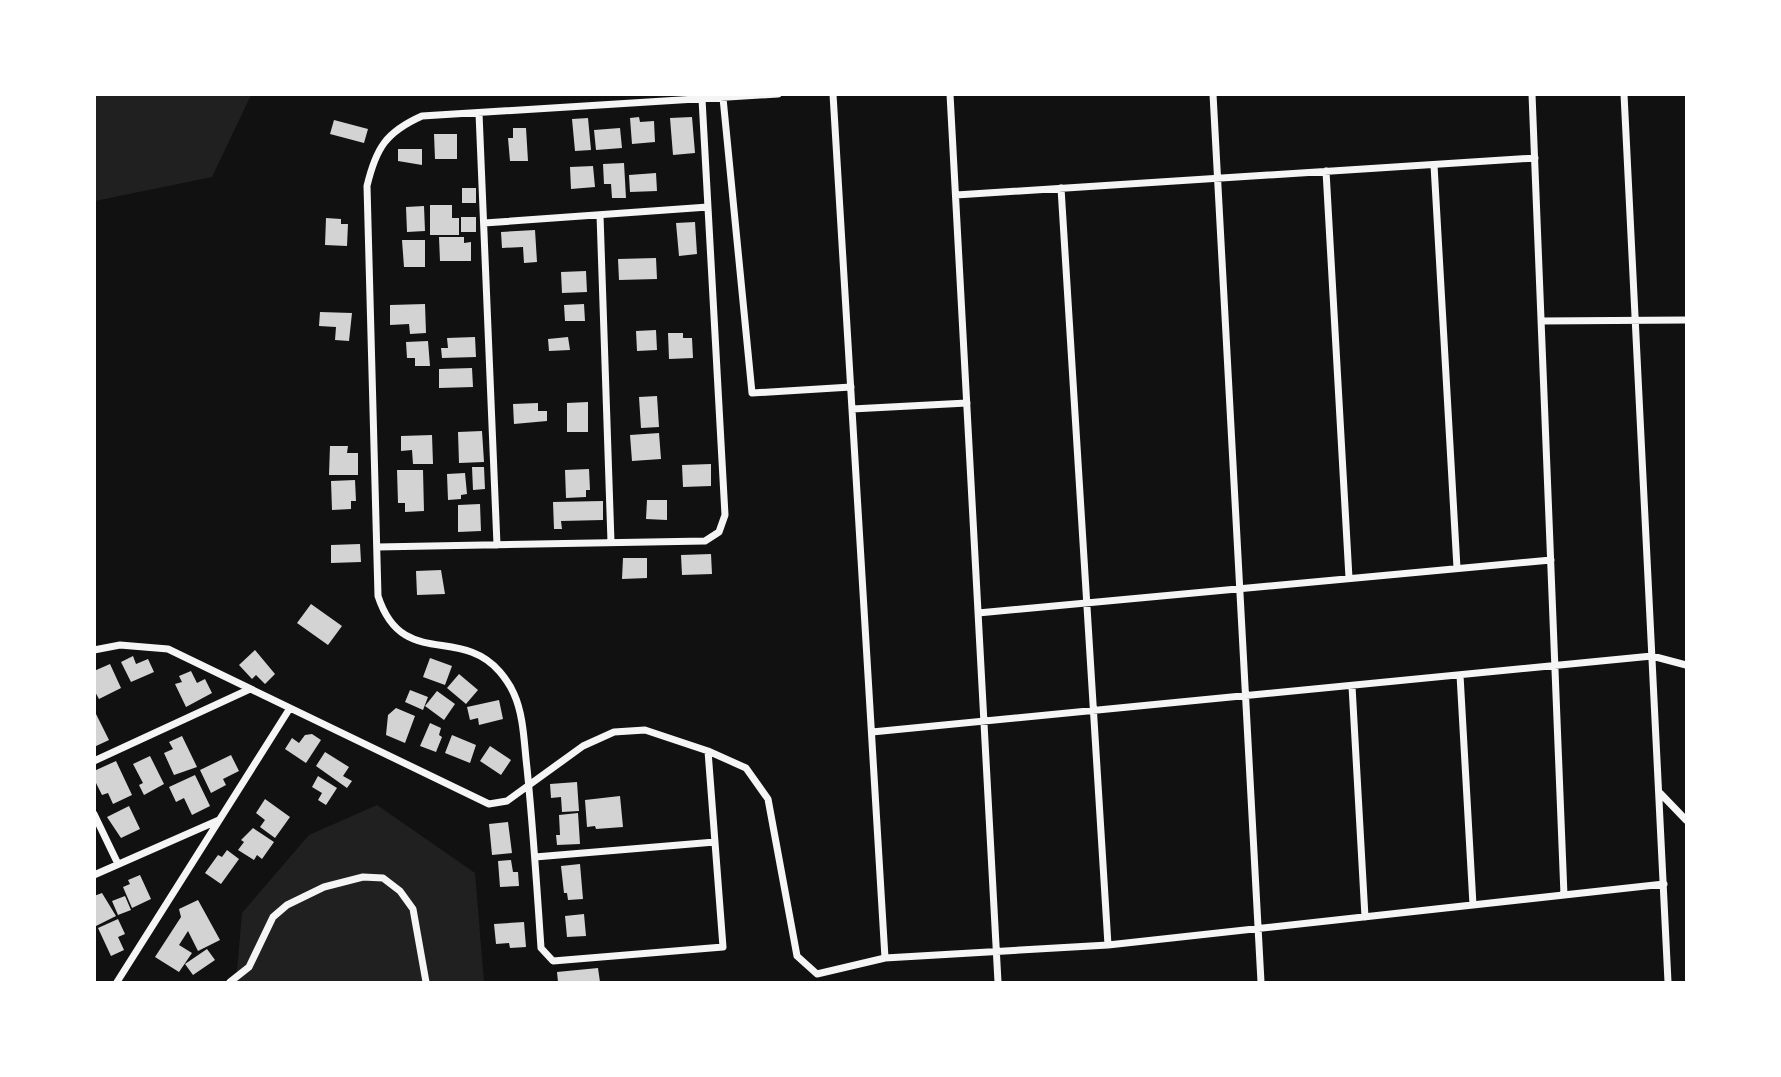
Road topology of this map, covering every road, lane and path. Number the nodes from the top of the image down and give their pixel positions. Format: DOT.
graph roads {
  1 [pos="778,94"];
  2 [pos="833,94"];
  3 [pos="950,94"];
  4 [pos="1213,94"];
  5 [pos="1532,94"];
  6 [pos="1624,94"];
  7 [pos="723,98"];
  8 [pos="702,99"];
  9 [pos="479,113"];
  10 [pos="1535,158"];
  11 [pos="1434,165"];
  12 [pos="1326,171"];
  13 [pos="1217,178"];
  14 [pos="1061,188"];
  15 [pos="956,195"];
  16 [pos="708,207"];
  17 [pos="600,215"];
  18 [pos="484,223"];
  19 [pos="1635,320"];
  20 [pos="1686,320"];
  21 [pos="1541,321"];
  22 [pos="851,387"];
  23 [pos="967,403"];
  24 [pos="852,409"];
  25 [pos="611,542"];
  26 [pos="497,545"];
  27 [pos="377,547"];
  28 [pos="1551,560"];
  29 [pos="1457,568"];
  30 [pos="1349,578"];
  31 [pos="1240,589"];
  32 [pos="1087,603"];
  33 [pos="978,613"];
  34 [pos="94,650"];
  35 [pos="1652,656"];
  36 [pos="1686,665"];
  37 [pos="1555,666"];
  38 [pos="1460,675"];
  39 [pos="1353,686"];
  40 [pos="250,689"];
  41 [pos="1245,696"];
  42 [pos="290,708"];
  43 [pos="1093,711"];
  44 [pos="984,721"];
  45 [pos="872,732"];
  46 [pos="708,751"];
  47 [pos="94,761"];
  48 [pos="529,784"];
  49 [pos="1659,792"];
  50 [pos="94,814"];
  51 [pos="220,820"];
  52 [pos="1686,820"];
  53 [pos="715,842"];
  54 [pos="535,857"];
  55 [pos="118,864"];
  56 [pos="94,875"];
  57 [pos="1664,884"];
  58 [pos="1564,895"];
  59 [pos="1473,905"];
  60 [pos="1365,917"];
  61 [pos="1258,929"];
  62 [pos="1108,945"];
  63 [pos="996,951"];
  64 [pos="885,958"];
  65 [pos="117,982"];
  66 [pos="230,982"];
  67 [pos="426,982"];
  68 [pos="998,982"];
  69 [pos="1261,982"];
  70 [pos="1668,982"];
  1 -- 7 [label="street"];
  2 -- 22 [label="street"];
  3 -- 15 [label="street"];
  4 -- 13 [label="street"];
  5 -- 10 [label="street"];
  6 -- 19 [label="street"];
  7 -- 8 [label="street"];
  7 -- 22 [label="street"];
  8 -- 9 [label="street"];
  8 -- 16 [label="street"];
  9 -- 18 [label="street"];
  9 -- 27 [label="street"];
  10 -- 11 [label="street"];
  10 -- 21 [label="street"];
  11 -- 12 [label="street"];
  11 -- 29 [label="street"];
  12 -- 13 [label="street"];
  12 -- 30 [label="street"];
  13 -- 14 [label="street"];
  13 -- 31 [label="street"];
  14 -- 15 [label="street"];
  14 -- 32 [label="street"];
  15 -- 23 [label="street"];
  16 -- 17 [label="street"];
  16 -- 25 [label="street"];
  17 -- 18 [label="street"];
  17 -- 25 [label="street"];
  18 -- 26 [label="street"];
  19 -- 20 [label="street"];
  19 -- 21 [label="street"];
  19 -- 35 [label="street"];
  21 -- 28 [label="street"];
  22 -- 24 [label="street"];
  23 -- 24 [label="street"];
  23 -- 33 [label="street"];
  24 -- 45 [label="street"];
  25 -- 26 [label="street"];
  26 -- 27 [label="street"];
  27 -- 48 [label="street"];
  28 -- 29 [label="street"];
  28 -- 37 [label="street"];
  29 -- 30 [label="street"];
  30 -- 31 [label="street"];
  31 -- 32 [label="street"];
  31 -- 41 [label="street"];
  32 -- 33 [label="street"];
  32 -- 43 [label="street"];
  33 -- 44 [label="street"];
  34 -- 40 [label="street"];
  35 -- 36 [label="street"];
  35 -- 37 [label="street"];
  35 -- 49 [label="street"];
  37 -- 38 [label="street"];
  37 -- 58 [label="street"];
  38 -- 39 [label="street"];
  38 -- 59 [label="street"];
  39 -- 41 [label="street"];
  39 -- 60 [label="street"];
  40 -- 42 [label="street"];
  40 -- 47 [label="street"];
  41 -- 43 [label="street"];
  41 -- 61 [label="street"];
  42 -- 48 [label="street"];
  42 -- 51 [label="street"];
  43 -- 44 [label="street"];
  43 -- 62 [label="street"];
  44 -- 45 [label="street"];
  44 -- 63 [label="street"];
  45 -- 64 [label="street"];
  46 -- 48 [label="street"];
  46 -- 53 [label="street"];
  46 -- 64 [label="street"];
  48 -- 54 [label="street"];
  49 -- 52 [label="street"];
  49 -- 57 [label="street"];
  50 -- 55 [label="street"];
  51 -- 55 [label="street"];
  51 -- 65 [label="street"];
  53 -- 54 [label="street"];
  53 -- 54 [label="street"];
  55 -- 56 [label="street"];
  57 -- 58 [label="street"];
  57 -- 70 [label="street"];
  58 -- 59 [label="street"];
  59 -- 60 [label="street"];
  60 -- 61 [label="street"];
  61 -- 62 [label="street"];
  61 -- 69 [label="street"];
  62 -- 63 [label="street"];
  63 -- 64 [label="street"];
  63 -- 68 [label="street"];
  66 -- 67 [label="street"];
}
